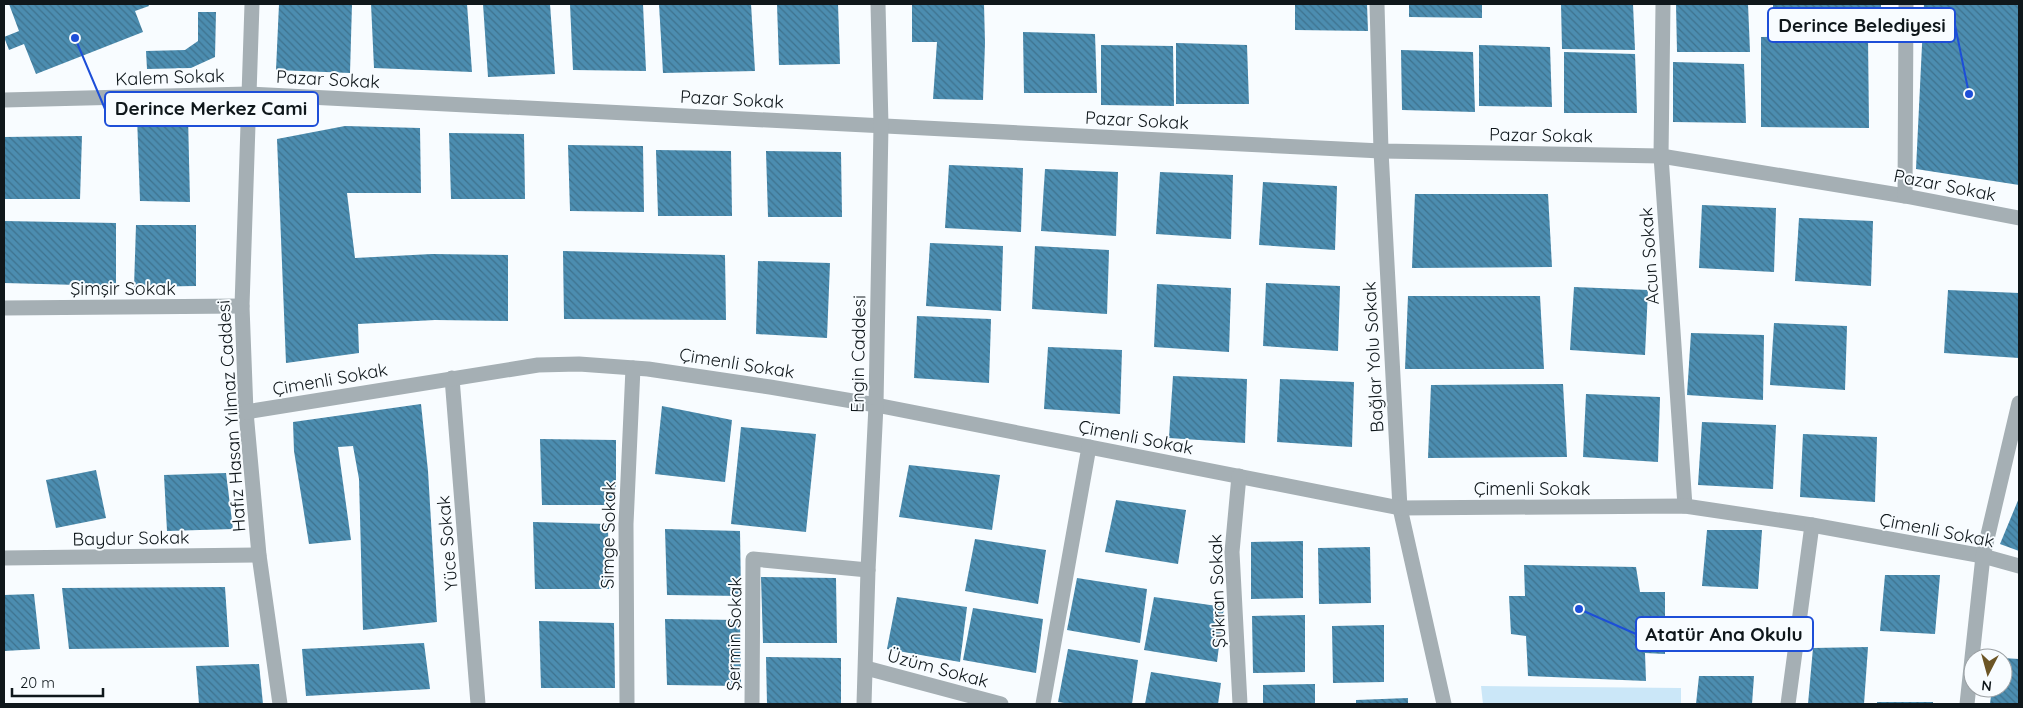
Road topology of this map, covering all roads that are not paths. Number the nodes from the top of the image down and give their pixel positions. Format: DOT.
graph roads {
  1 [pos="252,4"];
  2 [pos="878,4"];
  3 [pos="1377,4"];
  4 [pos="1663,4"];
  5 [pos="1906,4"];
  6 [pos="248,94"];
  7 [pos="4,100"];
  8 [pos="881,125"];
  9 [pos="1382,151"];
  10 [pos="1661,156"];
  11 [pos="1905,196"];
  12 [pos="2019,218"];
  13 [pos="242,306"];
  14 [pos="4,308"];
  15 [pos="633,368"];
  16 [pos="452,378"];
  17 [pos="2019,403"];
  18 [pos="876,405"];
  19 [pos="246,412"];
  20 [pos="1089,447"];
  21 [pos="1239,476"];
  22 [pos="1685,506"];
  23 [pos="1400,508"];
  24 [pos="1812,525"];
  25 [pos="259,555"];
  26 [pos="1983,556"];
  27 [pos="4,558"];
  28 [pos="2019,566"];
  29 [pos="868,570"];
  30 [pos="866,668"];
  31 [pos="280,704"];
  32 [pos="478,704"];
  33 [pos="626,704"];
  34 [pos="752,704"];
  35 [pos="864,704"];
  36 [pos="1001,704"];
  37 [pos="1043,704"];
  38 [pos="1240,704"];
  39 [pos="1444,704"];
  40 [pos="1788,704"];
  41 [pos="1967,704"];
  1 -- 6 [label="street, Hafız Hasan Yılmaz Caddesi"];
  2 -- 8 [label="street, Engin Caddesi"];
  3 -- 9 [label="street, Bağlar Yolu Sokak"];
  4 -- 10 [label="street, Acun Sokak"];
  5 -- 11 [label="street"];
  6 -- 7 [label="street, Kalem Sokak"];
  6 -- 8 [label="street, Pazar Sokak"];
  6 -- 13 [label="street, Hafız Hasan Yılmaz Caddesi"];
  8 -- 9 [label="street, Pazar Sokak"];
  8 -- 18 [label="street, Engin Caddesi"];
  9 -- 10 [label="street, Pazar Sokak"];
  9 -- 23 [label="street, Bağlar Yolu Sokak"];
  10 -- 11 [label="street, Pazar Sokak"];
  10 -- 22 [label="street, Acun Sokak"];
  11 -- 12 [label="street, Pazar Sokak"];
  13 -- 14 [label="street, Şimşir Sokak"];
  13 -- 19 [label="street, Hafız Hasan Yılmaz Caddesi"];
  15 -- 16 [label="street, Çimenli Sokak"];
  15 -- 18 [label="street, Çimenli Sokak"];
  15 -- 33 [label="street, Simge Sokak"];
  16 -- 19 [label="street, Çimenli Sokak"];
  16 -- 32 [label="street, Yüce Sokak"];
  17 -- 26 [label="street"];
  18 -- 20 [label="street, Çimenli Sokak"];
  18 -- 29 [label="street, Engin Caddesi"];
  19 -- 25 [label="street, Hafız Hasan Yılmaz Caddesi"];
  20 -- 21 [label="street, Çimenli Sokak"];
  20 -- 37 [label="street"];
  21 -- 23 [label="street, Çimenli Sokak"];
  21 -- 38 [label="street, Şükran Sokak"];
  22 -- 23 [label="street, Çimenli Sokak"];
  22 -- 24 [label="street, Çimenli Sokak"];
  23 -- 39 [label="street, Bağlar Yolu Sokak"];
  24 -- 26 [label="street, Çimenli Sokak"];
  24 -- 40 [label="street"];
  25 -- 27 [label="street, Baydur Sokak"];
  25 -- 31 [label="street, Hafız Hasan Yılmaz Caddesi"];
  26 -- 28 [label="street, Çimenli Sokak"];
  26 -- 41 [label="street"];
  29 -- 30 [label="street, Engin Caddesi"];
  29 -- 34 [label="street, Şermin Sokak"];
  30 -- 35 [label="street, Engin Caddesi"];
  30 -- 36 [label="street, Üzüm Sokak"];
}
